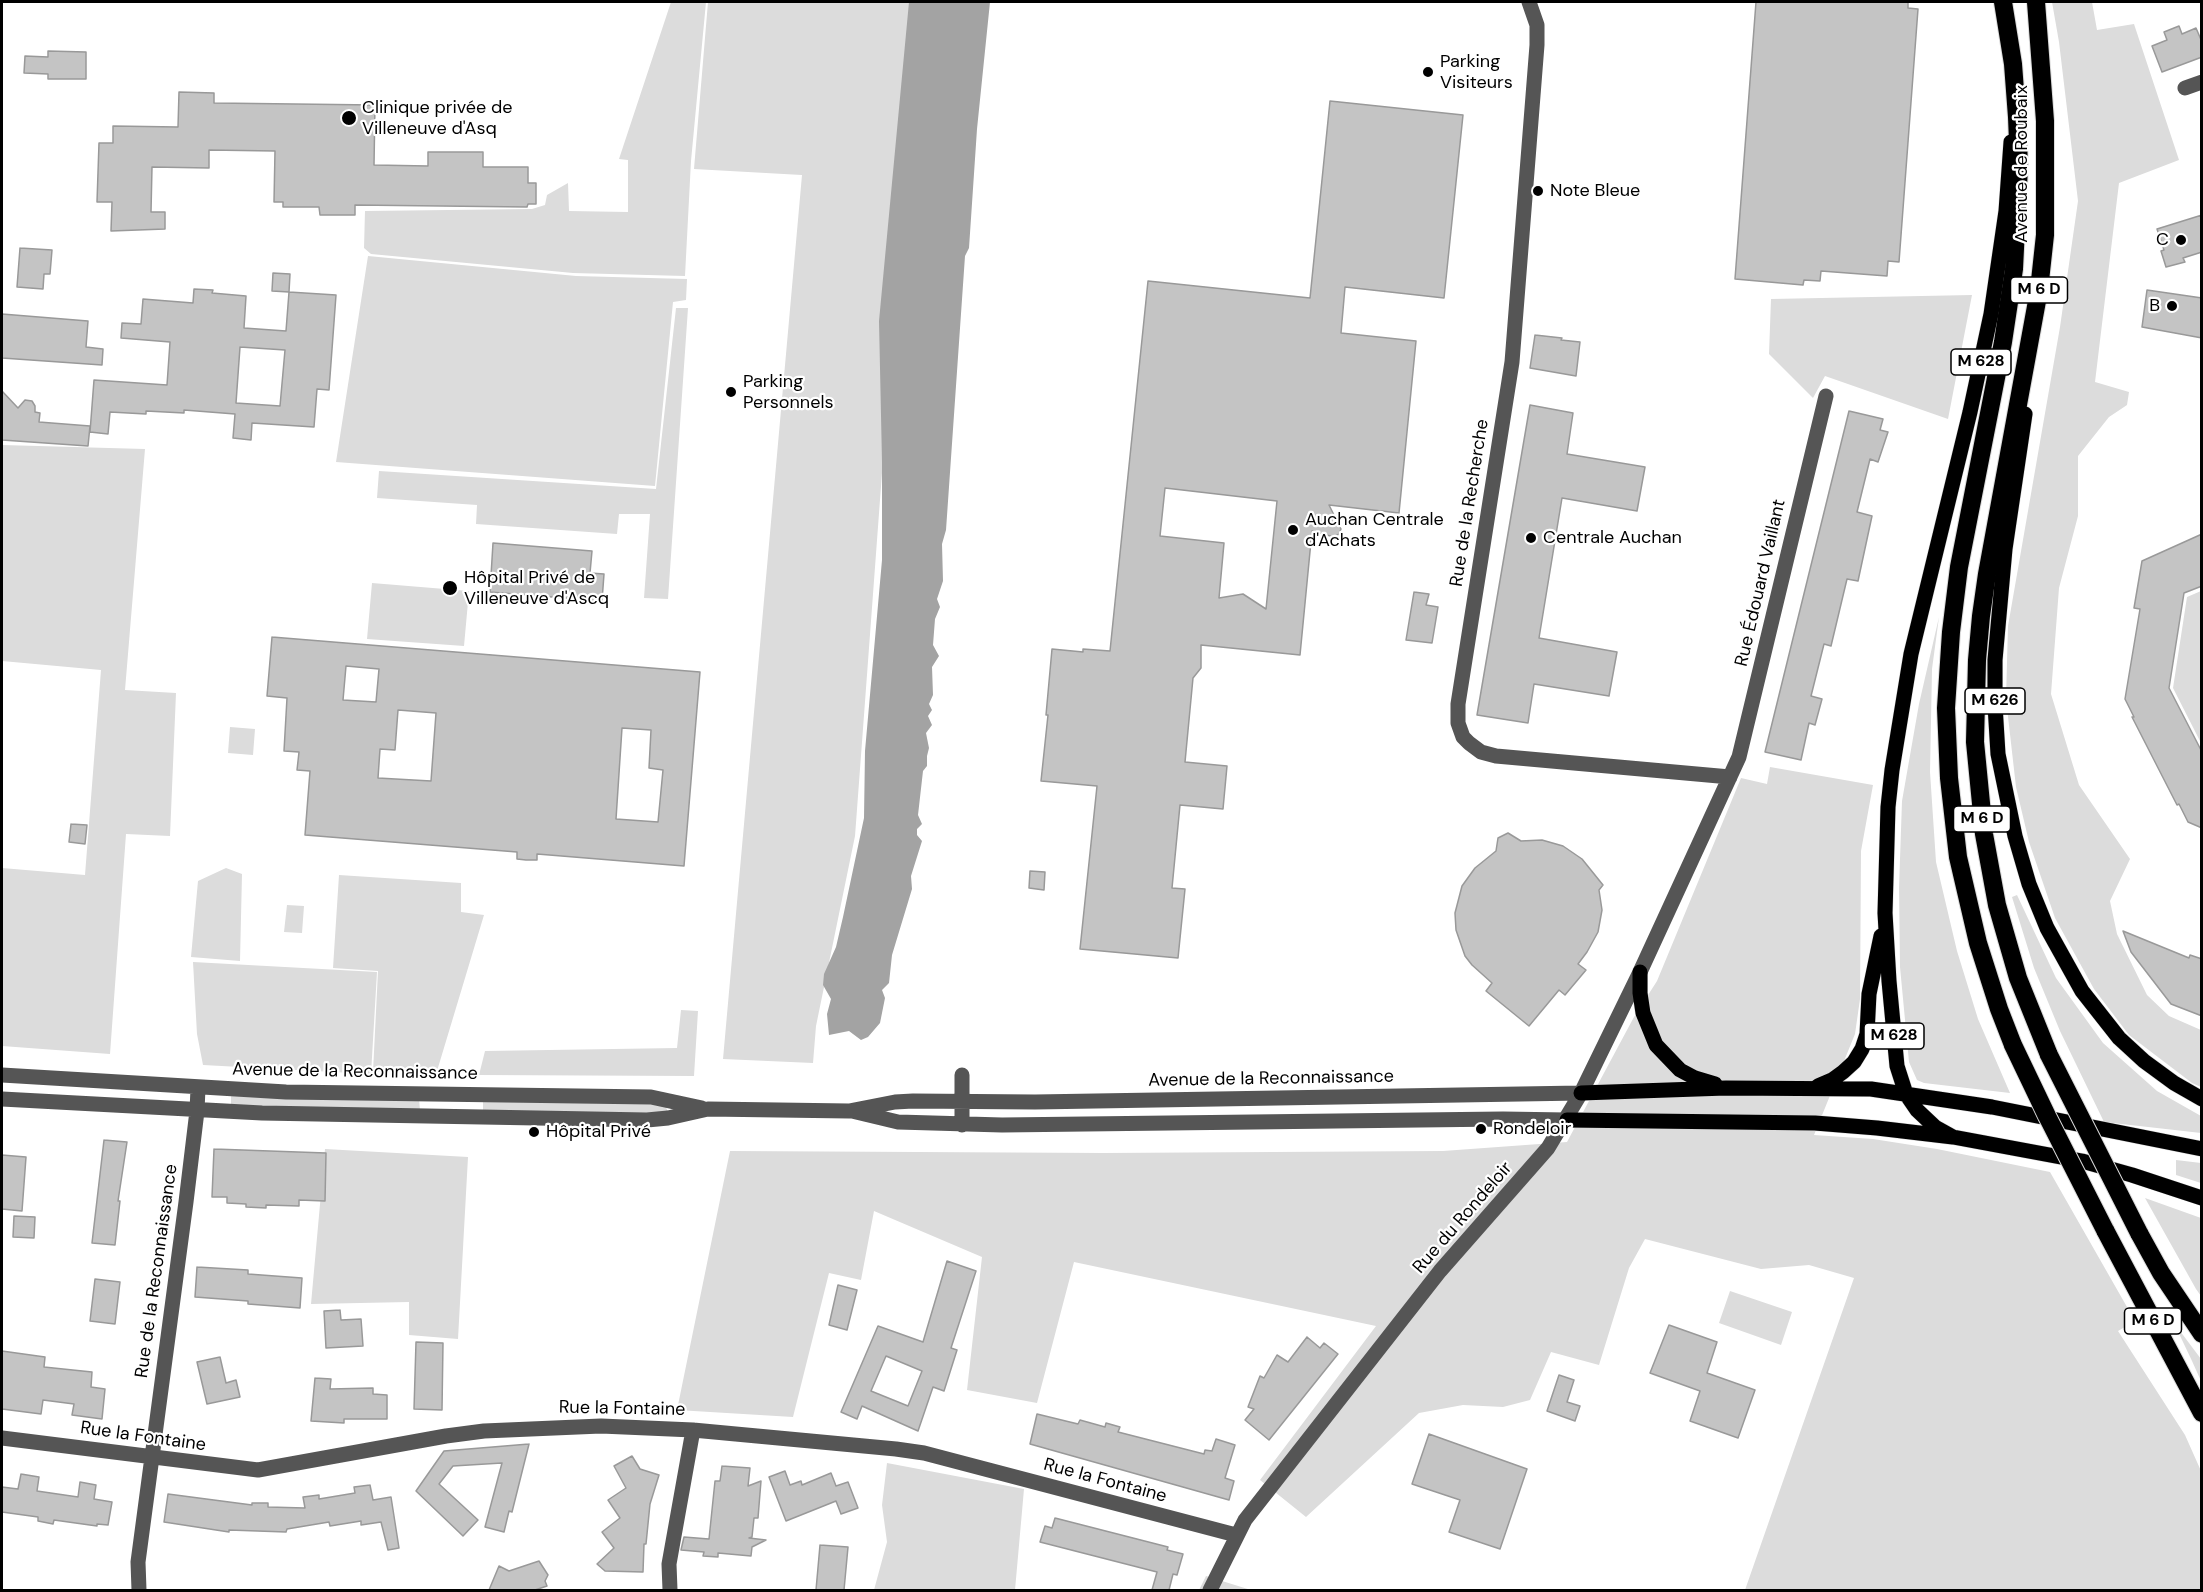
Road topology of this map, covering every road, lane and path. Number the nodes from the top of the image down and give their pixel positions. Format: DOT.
graph roads {
  1 [pos="1528,2"];
  2 [pos="2003,2"];
  3 [pos="2036,2"];
  4 [pos="2013,64"];
  5 [pos="2202,81"];
  6 [pos="2185,88"];
  7 [pos="2045,235"];
  8 [pos="1826,396"];
  9 [pos="1730,777"];
  10 [pos="1885,913"];
  11 [pos="1640,972"];
  12 [pos="2,1075"];
  13 [pos="962,1075"];
  14 [pos="198,1088"];
  15 [pos="1726,1088"];
  16 [pos="1812,1088"];
  17 [pos="1581,1094"];
  18 [pos="1906,1094"];
  19 [pos="2,1099"];
  20 [pos="2202,1099"];
  21 [pos="962,1101"];
  22 [pos="708,1109"];
  23 [pos="197,1111"];
  24 [pos="849,1111"];
  25 [pos="1567,1120"];
  26 [pos="962,1125"];
  27 [pos="1953,1137"];
  28 [pos="2202,1149"];
  29 [pos="2202,1198"];
  30 [pos="2202,1334"];
  31 [pos="2202,1413"];
  32 [pos="693,1430"];
  33 [pos="2,1438"];
  34 [pos="152,1458"];
  35 [pos="1236,1536"];
  36 [pos="139,1590"];
  37 [pos="670,1590"];
  38 [pos="1210,1590"];
  1 -- 9 [label="street, Rue de la Recherche"];
  2 -- 4 [label="highway, M 6 D"];
  3 -- 7 [label="highway, Avenue de Roubaix / M 6 D"];
  4 -- 10 [label="main road, M 628"];
  4 -- 31 [label="highway, M 6 D, bridge"];
  5 -- 6 [label="street"];
  7 -- 20 [label="main road, M 626"];
  7 -- 30 [label="highway, Avenue de Roubaix / M 6 D, bridge"];
  8 -- 9 [label="street, Rue Édouard Vaillant"];
  9 -- 11 [label="street, Rue du Rondeloir"];
  10 -- 16 [label="main road"];
  10 -- 18 [label="main road, M 628"];
  11 -- 15 [label="main road"];
  11 -- 17 [label="street, Rue du Rondeloir"];
  12 -- 14 [label="street, Avenue de la Reconnaissance"];
  13 -- 21 [label="street"];
  14 -- 22 [label="street, Avenue de la Reconnaissance"];
  14 -- 23 [label="street, Rue de la Reconnaissance"];
  15 -- 16 [label="main road"];
  15 -- 17 [label="main road"];
  16 -- 18 [label="main road"];
  17 -- 21 [label="street, Avenue de la Reconnaissance"];
  17 -- 25 [label="street, Rue du Rondeloir"];
  18 -- 27 [label="main road, M 628"];
  18 -- 28 [label="main road"];
  19 -- 23 [label="street, Avenue de la Reconnaissance"];
  21 -- 24 [label="street, Avenue de la Reconnaissance"];
  21 -- 26 [label="street"];
  22 -- 23 [label="street, Avenue de la Reconnaissance"];
  22 -- 24 [label="street, Avenue de la Reconnaissance"];
  23 -- 34 [label="street, Rue de la Reconnaissance"];
  24 -- 26 [label="street, Avenue de la Reconnaissance"];
  25 -- 26 [label="street, Avenue de la Reconnaissance"];
  25 -- 27 [label="main road"];
  25 -- 35 [label="street, Rue du Rondeloir"];
  27 -- 29 [label="main road, M 628"];
  32 -- 34 [label="street, Rue la Fontaine"];
  32 -- 35 [label="street, Rue la Fontaine"];
  32 -- 37 [label="street"];
  33 -- 34 [label="street, Rue la Fontaine"];
  34 -- 36 [label="street, Rue de la Reconnaissance"];
  35 -- 38 [label="street, Rue du Rondeloir"];
}
